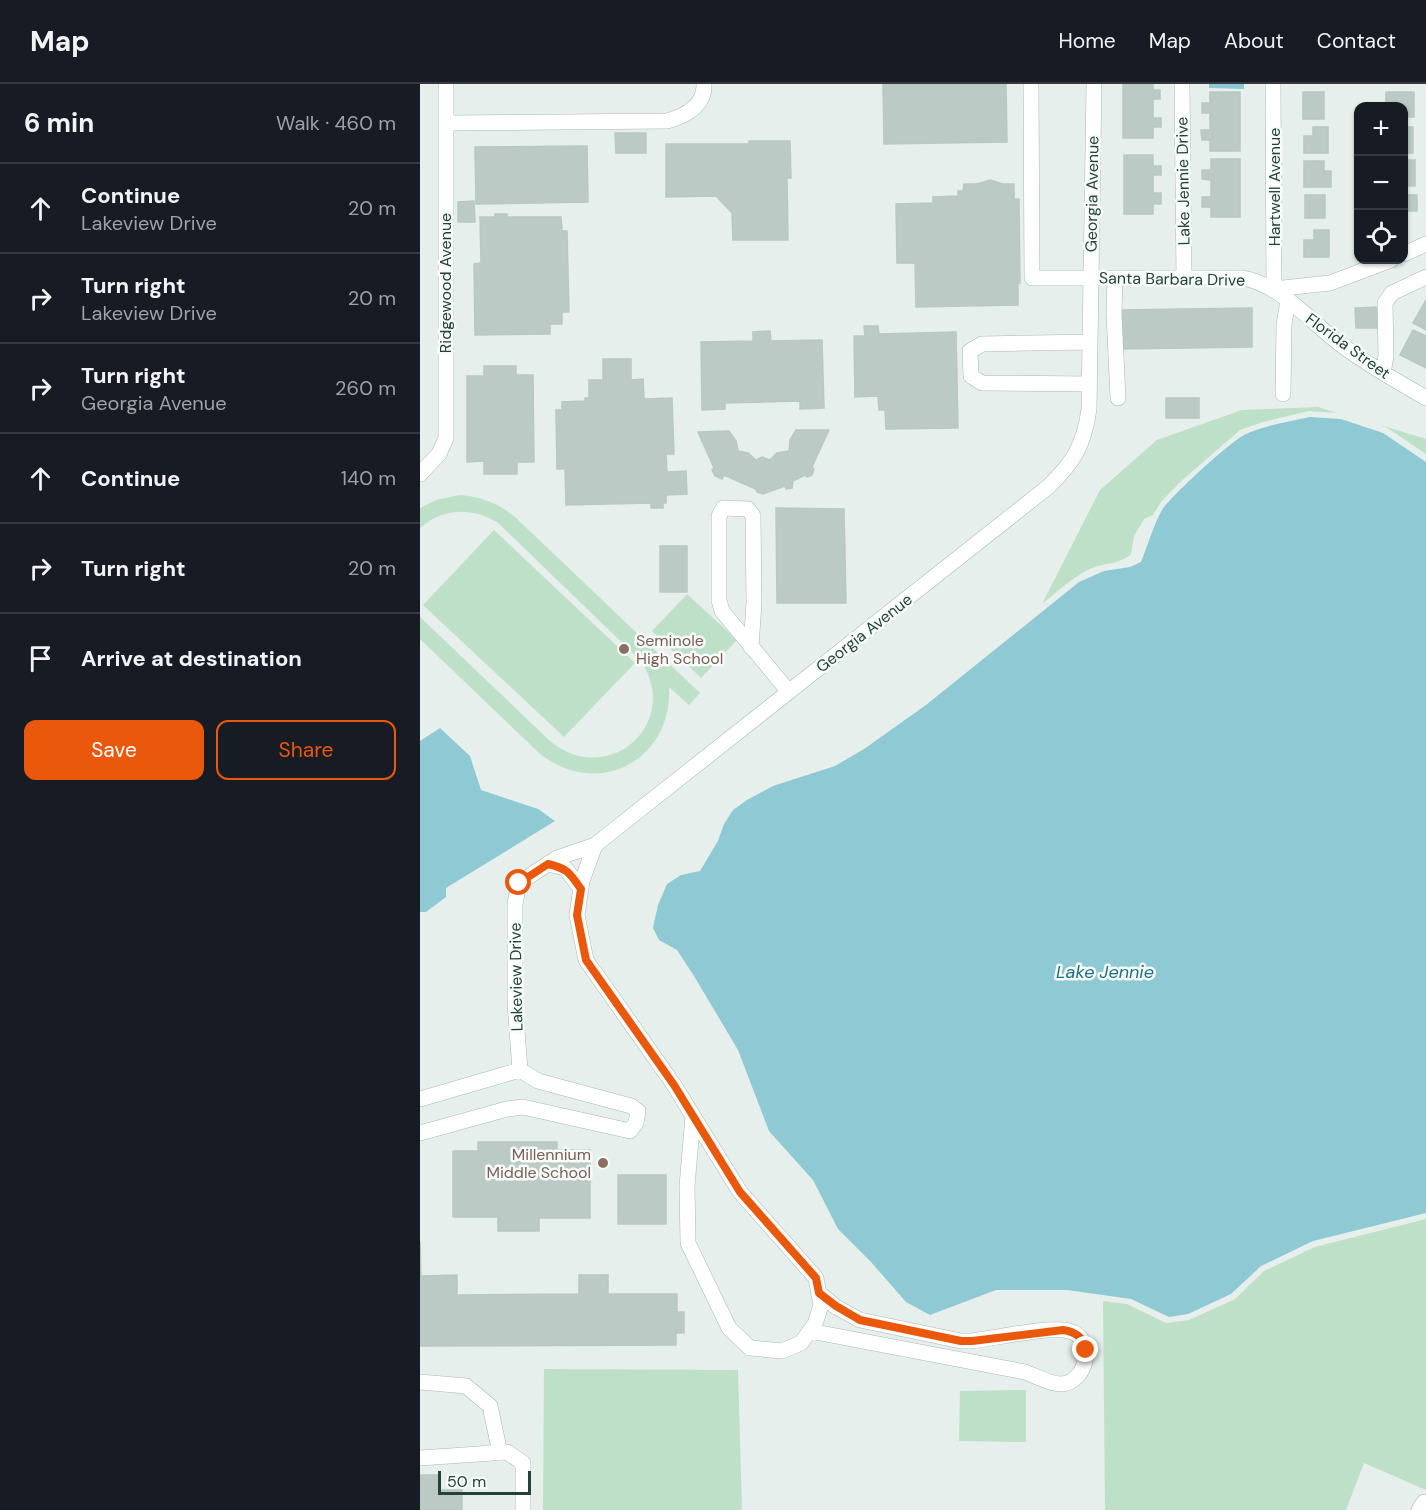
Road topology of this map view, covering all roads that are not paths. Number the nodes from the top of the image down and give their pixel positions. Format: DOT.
graph roads {
  1 [pos="446,84"];
  2 [pos="704,84"];
  3 [pos="1031,84"];
  4 [pos="1094,84"];
  5 [pos="1182,84"];
  6 [pos="1274,84"];
  7 [pos="446,123"];
  8 [pos="1426,244"];
  9 [pos="1408,252"];
  10 [pos="1380,264"];
  11 [pos="1091,277"];
  12 [pos="1426,277"];
  13 [pos="1115,278"];
  14 [pos="1184,279"];
  15 [pos="1274,290"];
  16 [pos="1288,301"];
  17 [pos="1090,342"];
  18 [pos="1383,373"];
  19 [pos="1089,384"];
  20 [pos="1283,394"];
  21 [pos="1118,398"];
  22 [pos="1426,398"];
  23 [pos="420,474"];
  24 [pos="752,647"];
  25 [pos="789,692"];
  26 [pos="595,845"];
  27 [pos="548,864"];
  28 [pos="581,889"];
  29 [pos="520,1070"];
  30 [pos="420,1099"];
  31 [pos="693,1116"];
  32 [pos="420,1134"];
  33 [pos="819,1293"];
  34 [pos="810,1331"];
  35 [pos="420,1382"];
  36 [pos="500,1453"];
  37 [pos="420,1458"];
  38 [pos="1426,1503"];
  39 [pos="523,1510"];
  40 [pos="1419,1510"];
  1 -- 7 [label="street, Ridgewood Avenue"];
  2 -- 7 [label="street"];
  3 -- 11 [label="street, Santa Barbara Drive"];
  4 -- 11 [label="street, Georgia Avenue"];
  5 -- 14 [label="street, Lake Jennie Drive"];
  6 -- 15 [label="street, Hartwell Avenue"];
  7 -- 23 [label="street, Ridgewood Avenue"];
  8 -- 9 [label="street"];
  10 -- 15 [label="street, Santa Barbara Drive"];
  11 -- 13 [label="street, Santa Barbara Drive"];
  11 -- 17 [label="street, Georgia Avenue"];
  12 -- 18 [label="street"];
  13 -- 14 [label="street, Santa Barbara Drive"];
  13 -- 21 [label="street"];
  14 -- 15 [label="street, Santa Barbara Drive"];
  15 -- 16 [label="street, Florida Street"];
  16 -- 18 [label="street, Florida Street"];
  16 -- 20 [label="street"];
  17 -- 19 [label="street, Georgia Avenue"];
  17 -- 19 [label="street"];
  18 -- 22 [label="street, Florida Street"];
  19 -- 25 [label="street, Georgia Avenue"];
  24 -- 24 [label="street"];
  24 -- 25 [label="street"];
  25 -- 26 [label="street, Georgia Avenue"];
  26 -- 27 [label="street, Lakeview Drive"];
  26 -- 28 [label="street"];
  27 -- 28 [label="street"];
  27 -- 29 [label="street, Lakeview Drive"];
  28 -- 31 [label="street"];
  29 -- 30 [label="street"];
  29 -- 32 [label="street"];
  31 -- 33 [label="street"];
  31 -- 34 [label="street"];
  33 -- 34 [label="street"];
  33 -- 34 [label="street"];
  35 -- 36 [label="street"];
  36 -- 37 [label="street"];
  36 -- 39 [label="street"];
  38 -- 40 [label="street"];
}
